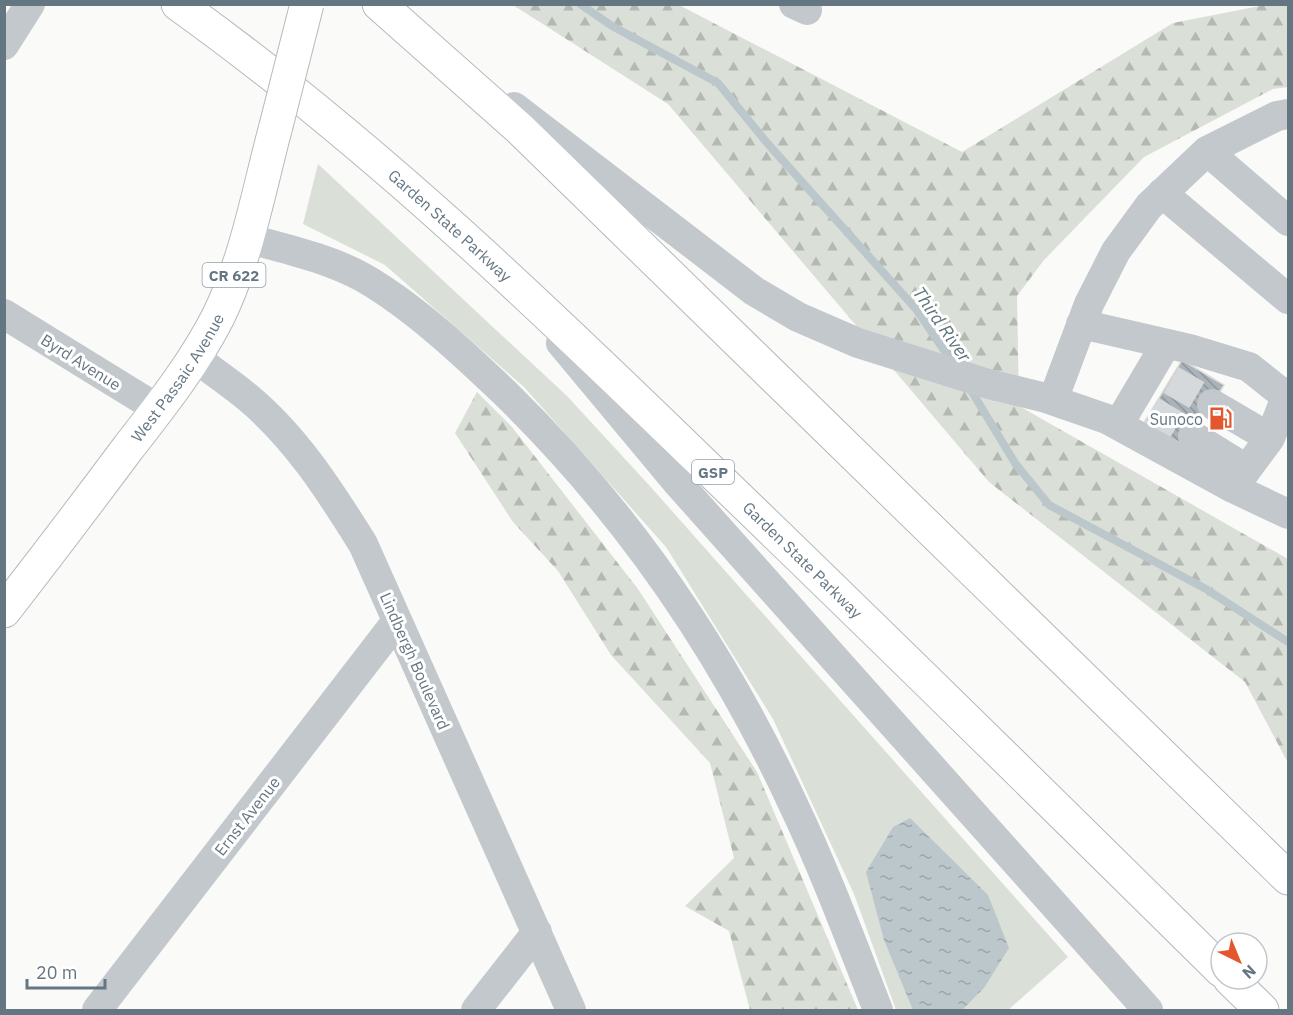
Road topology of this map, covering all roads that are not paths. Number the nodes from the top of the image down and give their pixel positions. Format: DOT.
graph roads {
  1 [pos="30,4"];
  2 [pos="178,4"];
  3 [pos="307,4"];
  4 [pos="380,4"];
  5 [pos="4,45"];
  6 [pos="1288,115"];
  7 [pos="1207,152"];
  8 [pos="1162,193"];
  9 [pos="1288,221"];
  10 [pos="246,238"];
  11 [pos="495,264"];
  12 [pos="1288,299"];
  13 [pos="4,314"];
  14 [pos="1081,324"];
  15 [pos="1166,344"];
  16 [pos="194,357"];
  17 [pos="1288,395"];
  18 [pos="1053,400"];
  19 [pos="1212,404"];
  20 [pos="158,409"];
  21 [pos="1134,412"];
  22 [pos="1192,436"];
  23 [pos="1270,438"];
  24 [pos="1240,478"];
  25 [pos="1288,514"];
  26 [pos="4,611"];
  27 [pos="398,621"];
  28 [pos="1288,878"];
  29 [pos="537,932"];
  30 [pos="1209,958"];
  31 [pos="1242,991"];
  32 [pos="97,1011"];
  33 [pos="476,1011"];
  34 [pos="571,1011"];
  35 [pos="878,1011"];
  36 [pos="1148,1011"];
  37 [pos="1262,1011"];
  1 -- 5 [label="street"];
  2 -- 11 [label="main road, Garden State Parkway / GSP"];
  3 -- 10 [label="main road, West Passaic Avenue / CR 622, bridge"];
  4 -- 18 [label="street"];
  4 -- 28 [label="main road"];
  6 -- 7 [label="street"];
  7 -- 8 [label="street"];
  7 -- 9 [label="street"];
  8 -- 12 [label="street"];
  8 -- 14 [label="street"];
  10 -- 16 [label="main road, West Passaic Avenue / CR 622"];
  10 -- 35 [label="street"];
  11 -- 30 [label="main road, Garden State Parkway / GSP"];
  11 -- 36 [label="street"];
  13 -- 20 [label="street, Byrd Avenue"];
  14 -- 15 [label="street"];
  14 -- 18 [label="street"];
  15 -- 17 [label="street"];
  15 -- 21 [label="street"];
  16 -- 20 [label="main road, West Passaic Avenue / CR 622"];
  16 -- 27 [label="street, Lindbergh Boulevard"];
  17 -- 23 [label="street"];
  18 -- 21 [label="street"];
  19 -- 23 [label="street"];
  20 -- 26 [label="main road, West Passaic Avenue / CR 622"];
  21 -- 24 [label="street"];
  22 -- 24 [label="street"];
  23 -- 24 [label="street"];
  24 -- 25 [label="street"];
  27 -- 29 [label="street, Lindbergh Boulevard"];
  27 -- 32 [label="street, Ernst Avenue"];
  29 -- 33 [label="street"];
  29 -- 34 [label="street, Lindbergh Boulevard"];
  31 -- 37 [label="main road"];
}
